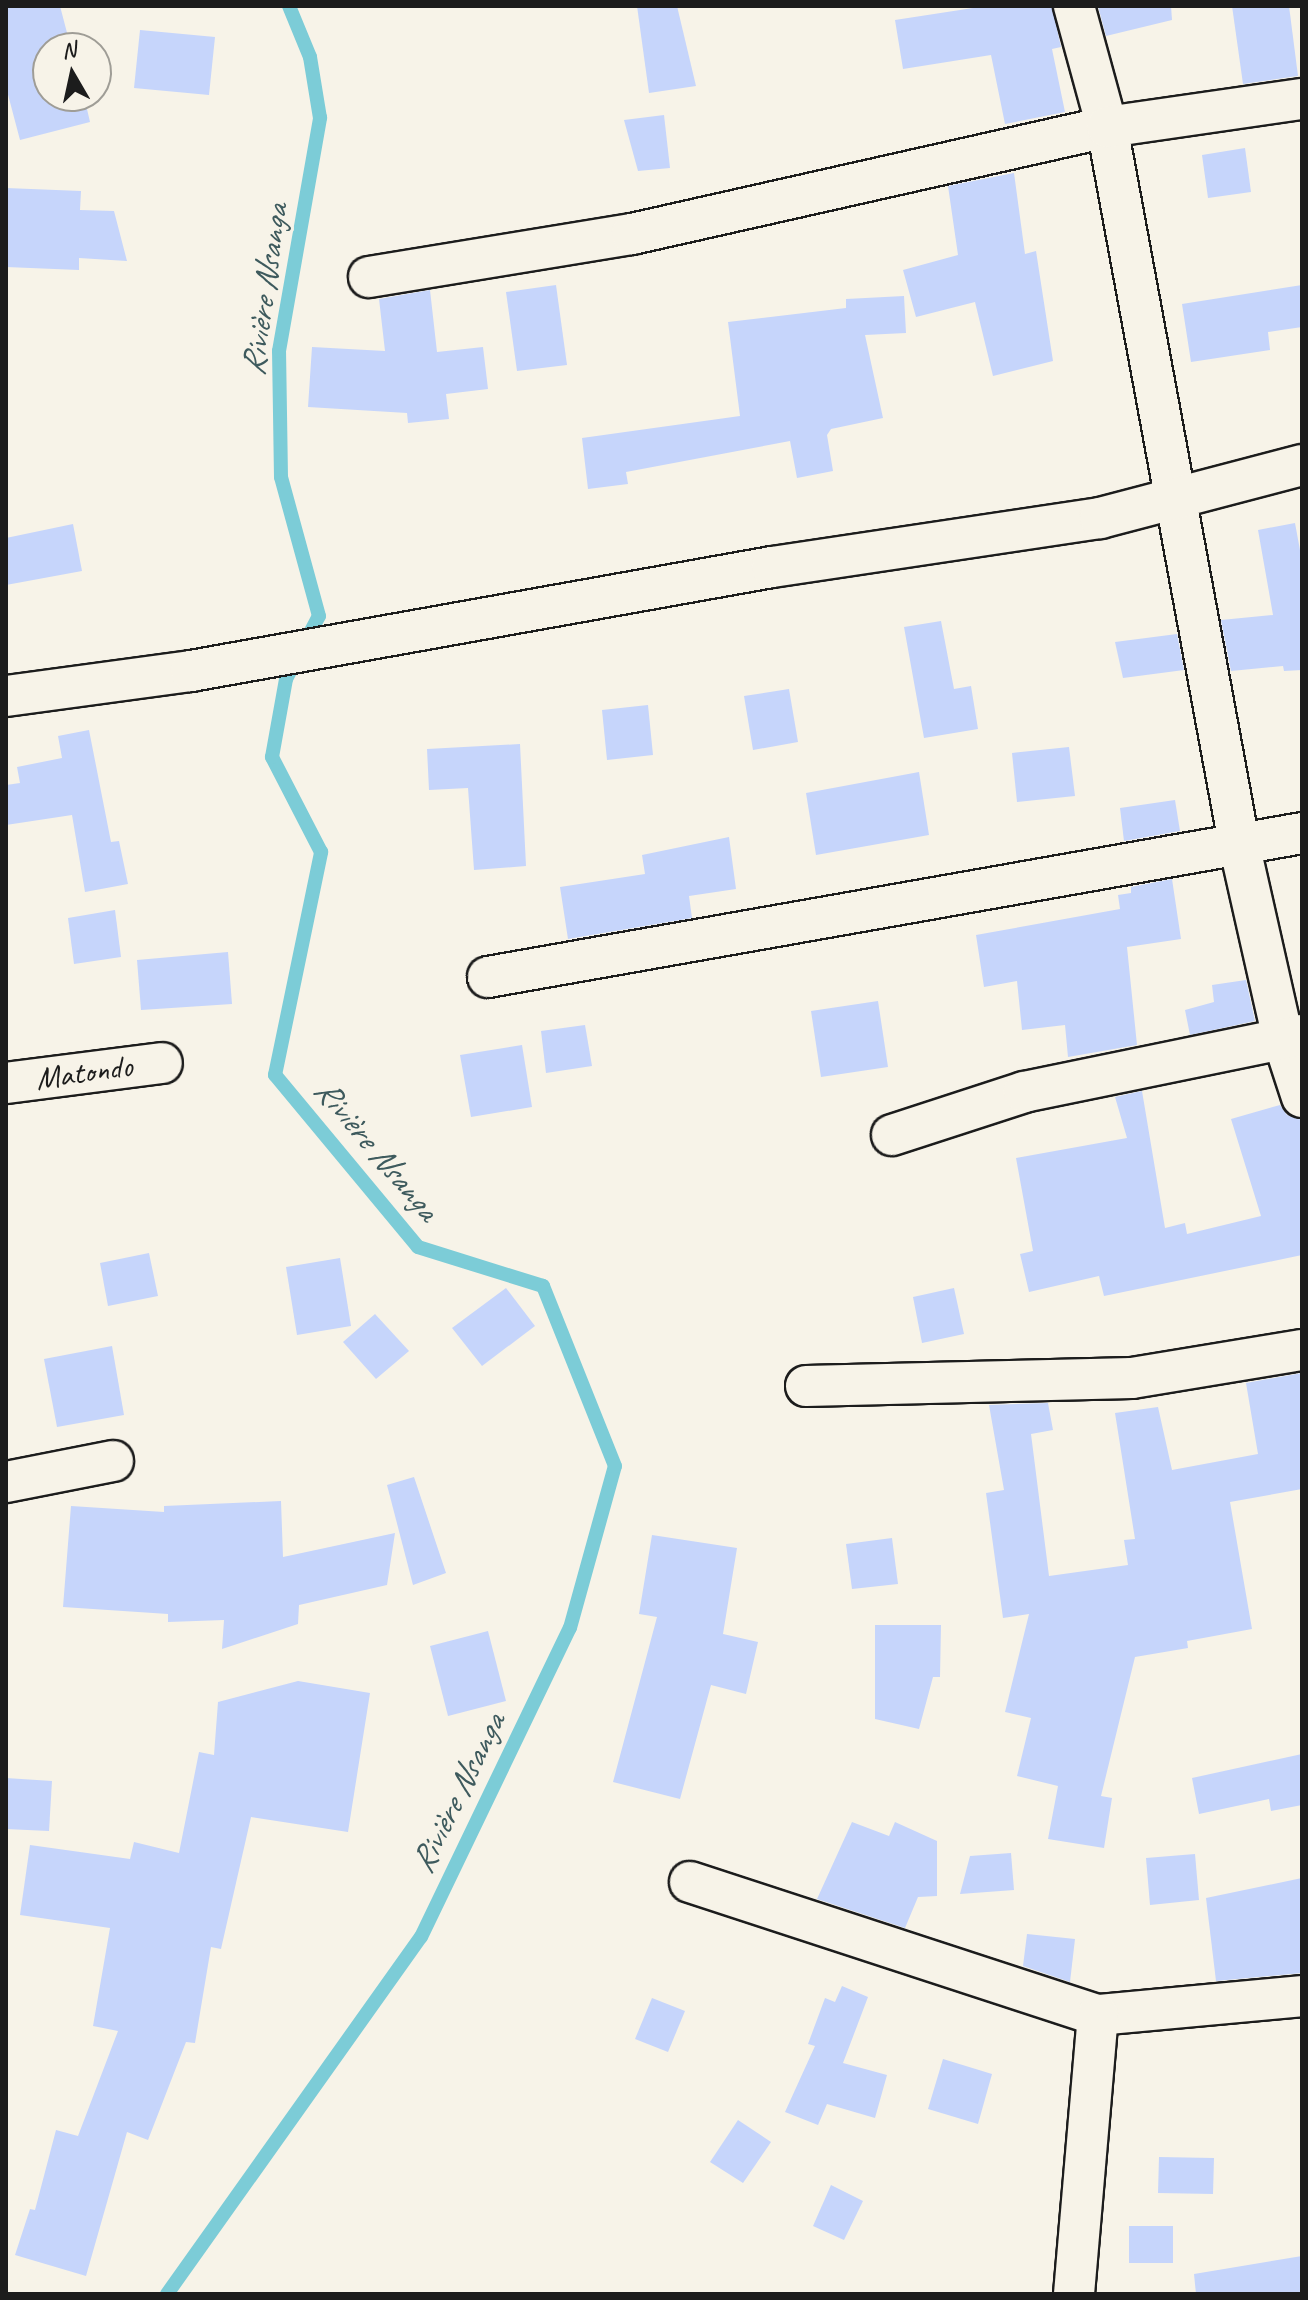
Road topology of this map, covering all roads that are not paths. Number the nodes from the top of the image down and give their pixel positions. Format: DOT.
graph roads {
  1 [pos="1074,6"];
  2 [pos="1302,99"];
  3 [pos="1107,127"];
  4 [pos="369,277"];
  5 [pos="1302,465"];
  6 [pos="1177,499"];
  7 [pos="6,696"];
  8 [pos="1302,833"];
  9 [pos="1240,848"];
  10 [pos="488,977"];
  11 [pos="1293,1037"];
  12 [pos="162,1063"];
  13 [pos="6,1083"];
  14 [pos="1302,1097"];
  15 [pos="892,1135"];
  16 [pos="1302,1350"];
  17 [pos="806,1386"];
  18 [pos="113,1461"];
  19 [pos="6,1482"];
  20 [pos="690,1882"];
  21 [pos="1302,1996"];
  22 [pos="1098,2015"];
  23 [pos="1074,2294"];
  1 -- 3 [label="street"];
  2 -- 3 [label="street"];
  3 -- 4 [label="street"];
  3 -- 6 [label="street"];
  5 -- 6 [label="street"];
  6 -- 7 [label="street"];
  6 -- 9 [label="street"];
  8 -- 9 [label="street"];
  9 -- 10 [label="street"];
  9 -- 11 [label="street"];
  11 -- 14 [label="street"];
  11 -- 15 [label="street"];
  12 -- 13 [label="street, Matondo"];
  16 -- 17 [label="street"];
  18 -- 19 [label="street"];
  20 -- 22 [label="street"];
  21 -- 22 [label="street"];
  22 -- 23 [label="street"];
}
